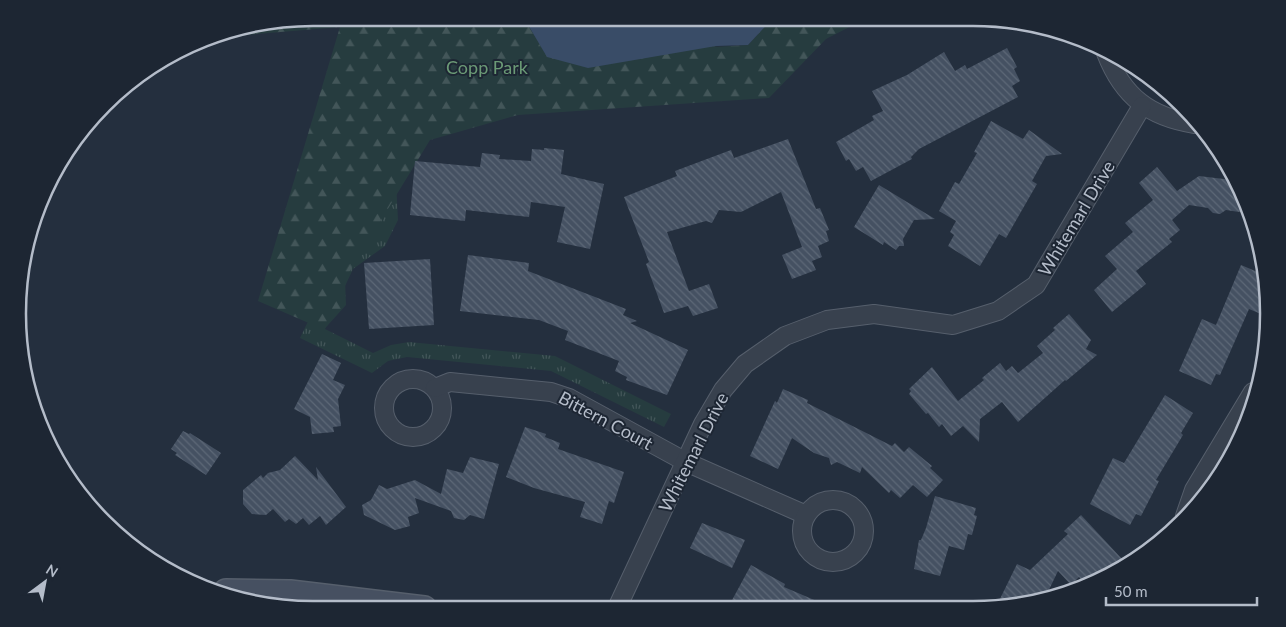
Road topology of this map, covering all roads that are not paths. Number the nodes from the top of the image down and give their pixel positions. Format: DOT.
graph roads {
  1 [pos="1110,61"];
  2 [pos="1142,106"];
  3 [pos="1186,122"];
  4 [pos="435,388"];
  5 [pos="1245,405"];
  6 [pos="686,462"];
  7 [pos="1191,500"];
  8 [pos="806,515"];
  9 [pos="245,592"];
  10 [pos="357,601"];
  11 [pos="620,601"];
  1 -- 2 [label="street"];
  2 -- 3 [label="street"];
  2 -- 6 [label="street, Whitemarl Drive"];
  4 -- 6 [label="street, Bittern Court"];
  5 -- 7 [label="street"];
  6 -- 8 [label="street, Bittern Court"];
  6 -- 11 [label="street, Whitemarl Drive"];
  9 -- 10 [label="main road"];
}
